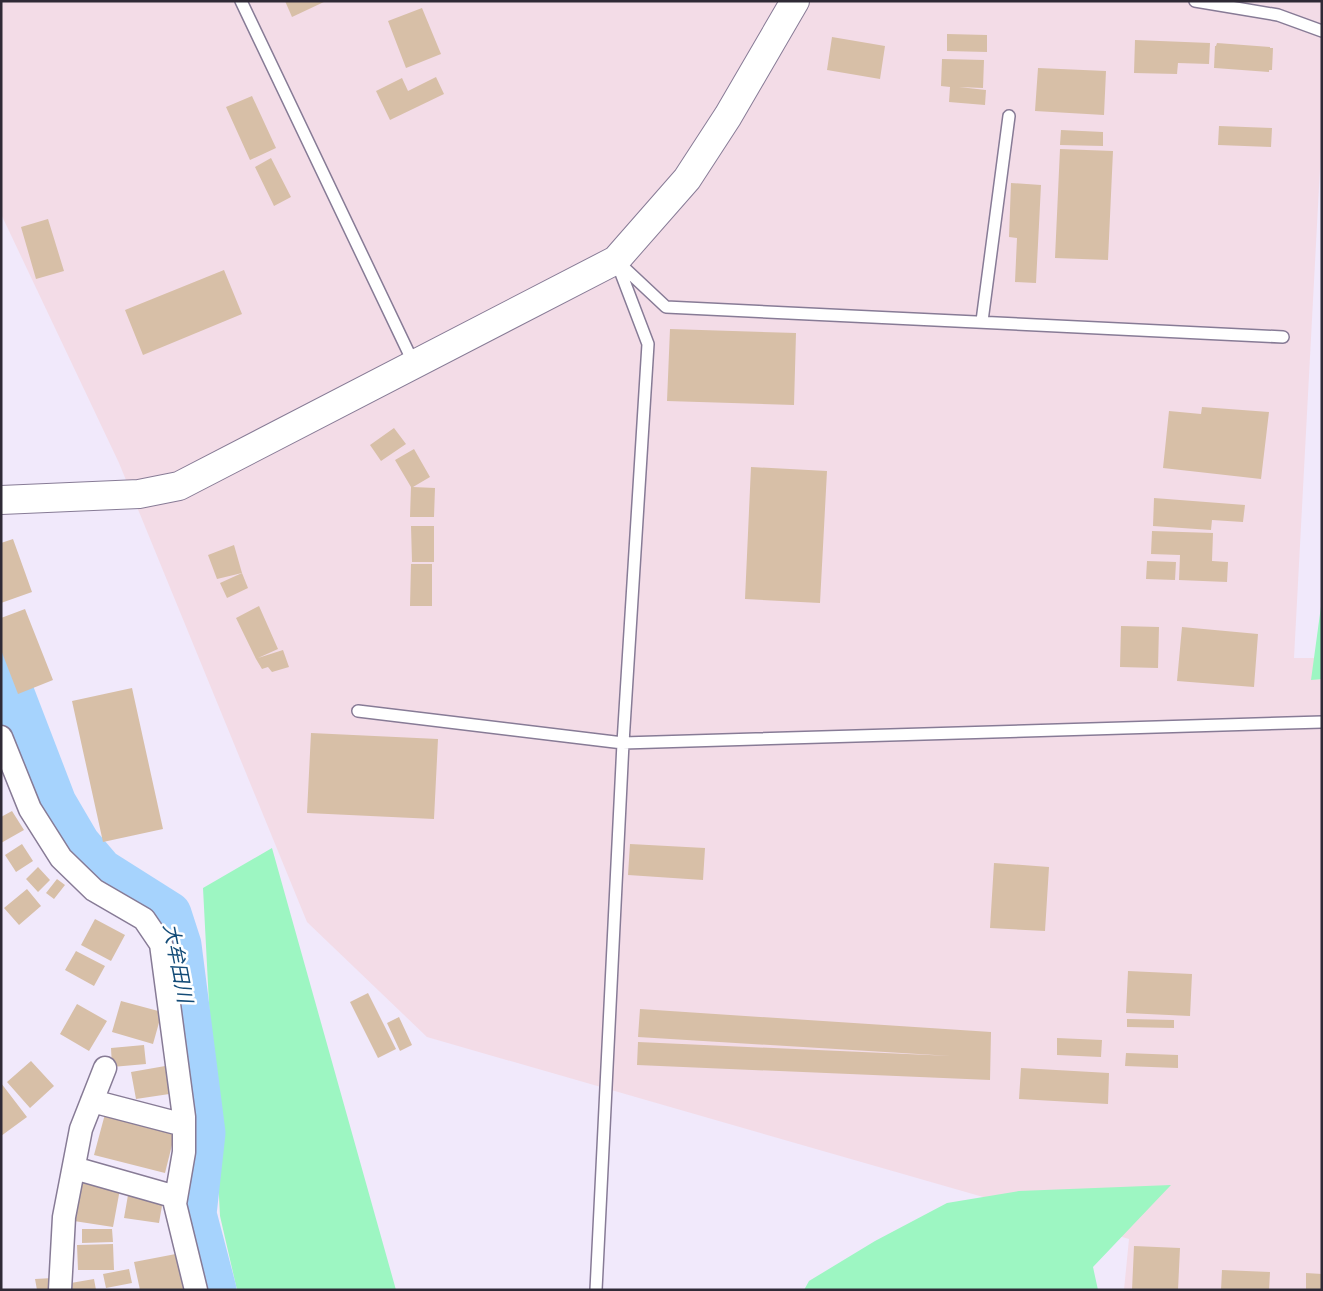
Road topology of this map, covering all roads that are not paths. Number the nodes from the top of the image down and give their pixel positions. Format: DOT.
graph roads {
  1 [pos="241,1"];
  2 [pos="795,1"];
  3 [pos="1195,1"];
  4 [pos="1322,31"];
  5 [pos="1009,116"];
  6 [pos="616,260"];
  7 [pos="982,322"];
  8 [pos="1283,336"];
  9 [pos="414,364"];
  10 [pos="1,500"];
  11 [pos="358,711"];
  12 [pos="1322,722"];
  13 [pos="1,737"];
  14 [pos="623,743"];
  15 [pos="104,1068"];
  16 [pos="92,1100"];
  17 [pos="184,1125"];
  18 [pos="74,1168"];
  19 [pos="176,1197"];
  20 [pos="60,1290"];
  21 [pos="196,1290"];
  22 [pos="596,1290"];
  1 -- 9 [label="lane"];
  2 -- 6 [label="street"];
  3 -- 4 [label="lane"];
  5 -- 7 [label="lane"];
  6 -- 7 [label="lane"];
  6 -- 9 [label="street"];
  6 -- 14 [label="lane"];
  7 -- 8 [label="lane"];
  9 -- 10 [label="street"];
  11 -- 14 [label="lane"];
  12 -- 14 [label="lane"];
  13 -- 17 [label="street"];
  14 -- 22 [label="lane"];
  15 -- 16 [label="street"];
  16 -- 17 [label="street"];
  16 -- 18 [label="street"];
  17 -- 19 [label="street"];
  18 -- 19 [label="street"];
  18 -- 20 [label="street"];
  19 -- 21 [label="street"];
}
